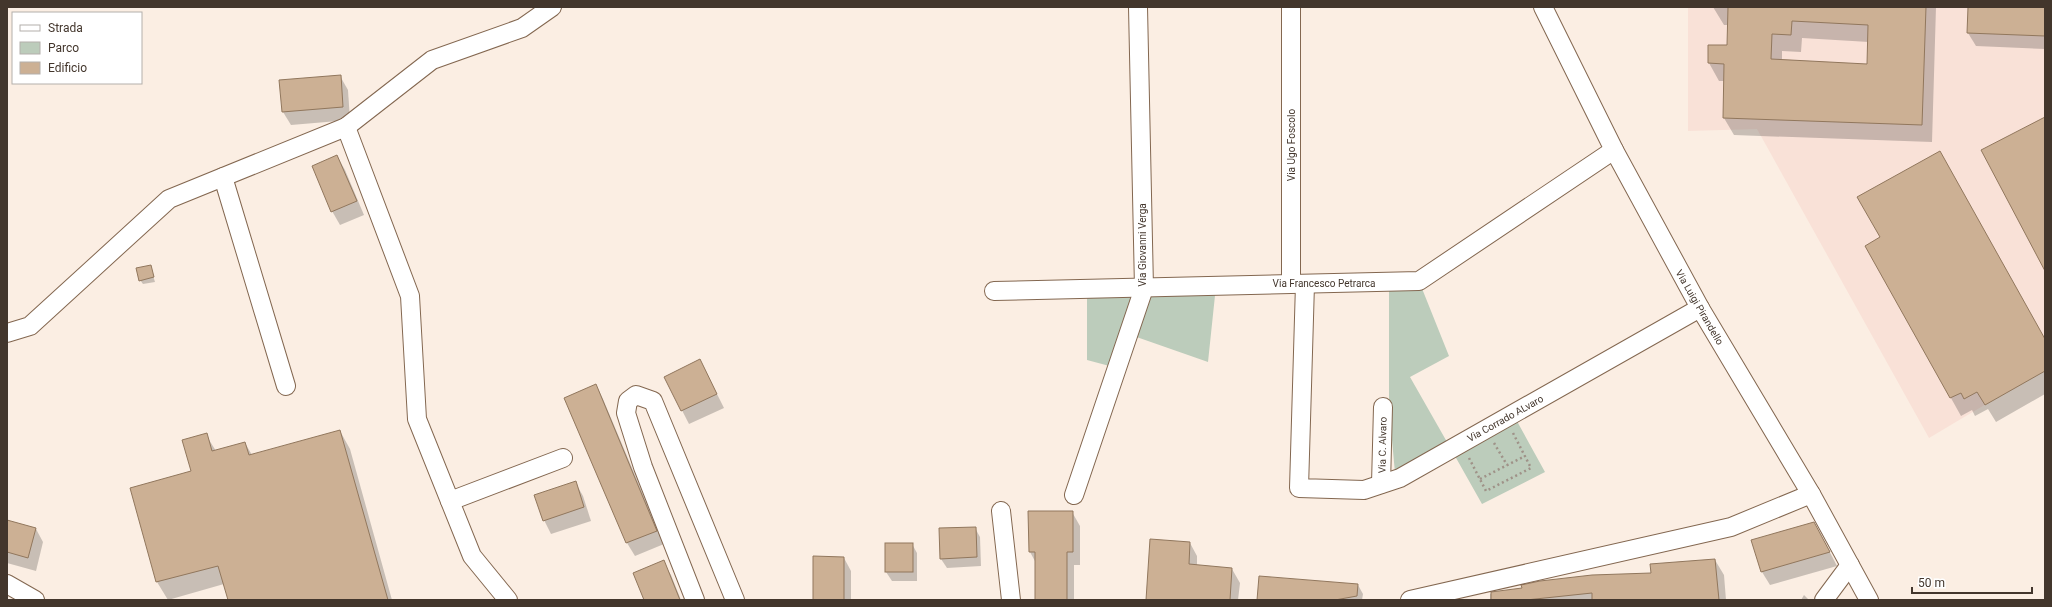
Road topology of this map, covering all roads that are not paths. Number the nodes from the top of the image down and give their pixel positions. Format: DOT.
graph roads {
  1 [pos="552,7"];
  2 [pos="1138,7"];
  3 [pos="1291,7"];
  4 [pos="1543,7"];
  5 [pos="346,127"];
  6 [pos="1614,150"];
  7 [pos="223,178"];
  8 [pos="1298,283"];
  9 [pos="1144,288"];
  10 [pos="994,291"];
  11 [pos="1700,308"];
  12 [pos="7,333"];
  13 [pos="286,386"];
  14 [pos="1383,407"];
  15 [pos="563,458"];
  16 [pos="1381,484"];
  17 [pos="1299,488"];
  18 [pos="1810,494"];
  19 [pos="1074,495"];
  20 [pos="450,501"];
  21 [pos="1001,511"];
  22 [pos="1850,565"];
  23 [pos="7,584"];
  24 [pos="1440,597"];
  25 [pos="35,600"];
  26 [pos="508,600"];
  27 [pos="695,600"];
  28 [pos="735,600"];
  29 [pos="1011,600"];
  30 [pos="1410,600"];
  31 [pos="1824,600"];
  32 [pos="1869,600"];
  1 -- 5 [label="street"];
  2 -- 9 [label="street, Via Giovanni Verga"];
  3 -- 8 [label="street, Via Ugo Foscolo"];
  4 -- 6 [label="street, Via Luigi Pirandello"];
  5 -- 7 [label="street"];
  5 -- 20 [label="street"];
  6 -- 8 [label="street, Via Francesco Petrarca"];
  6 -- 11 [label="street, Via Luigi Pirandello"];
  7 -- 12 [label="street"];
  7 -- 13 [label="street"];
  8 -- 9 [label="street, Via Francesco Petrarca"];
  8 -- 17 [label="street, Via Ugo Foscolo"];
  9 -- 10 [label="street, Via Francesco Petrarca"];
  9 -- 19 [label="street, Via Giovanni Verga"];
  11 -- 16 [label="street, Via Corrado ALvaro"];
  11 -- 18 [label="street, Via Luigi Pirandello"];
  14 -- 16 [label="street, Via C. Alvaro"];
  15 -- 20 [label="street"];
  16 -- 17 [label="street, Via Corrado ALvaro"];
  18 -- 22 [label="street, Via Luigi Pirandello"];
  18 -- 24 [label="street"];
  20 -- 26 [label="street"];
  21 -- 29 [label="street"];
  22 -- 31 [label="street"];
  22 -- 32 [label="street, Via Luigi Pirandello"];
  23 -- 25 [label="street"];
  24 -- 30 [label="street"];
  27 -- 28 [label="street"];
}
